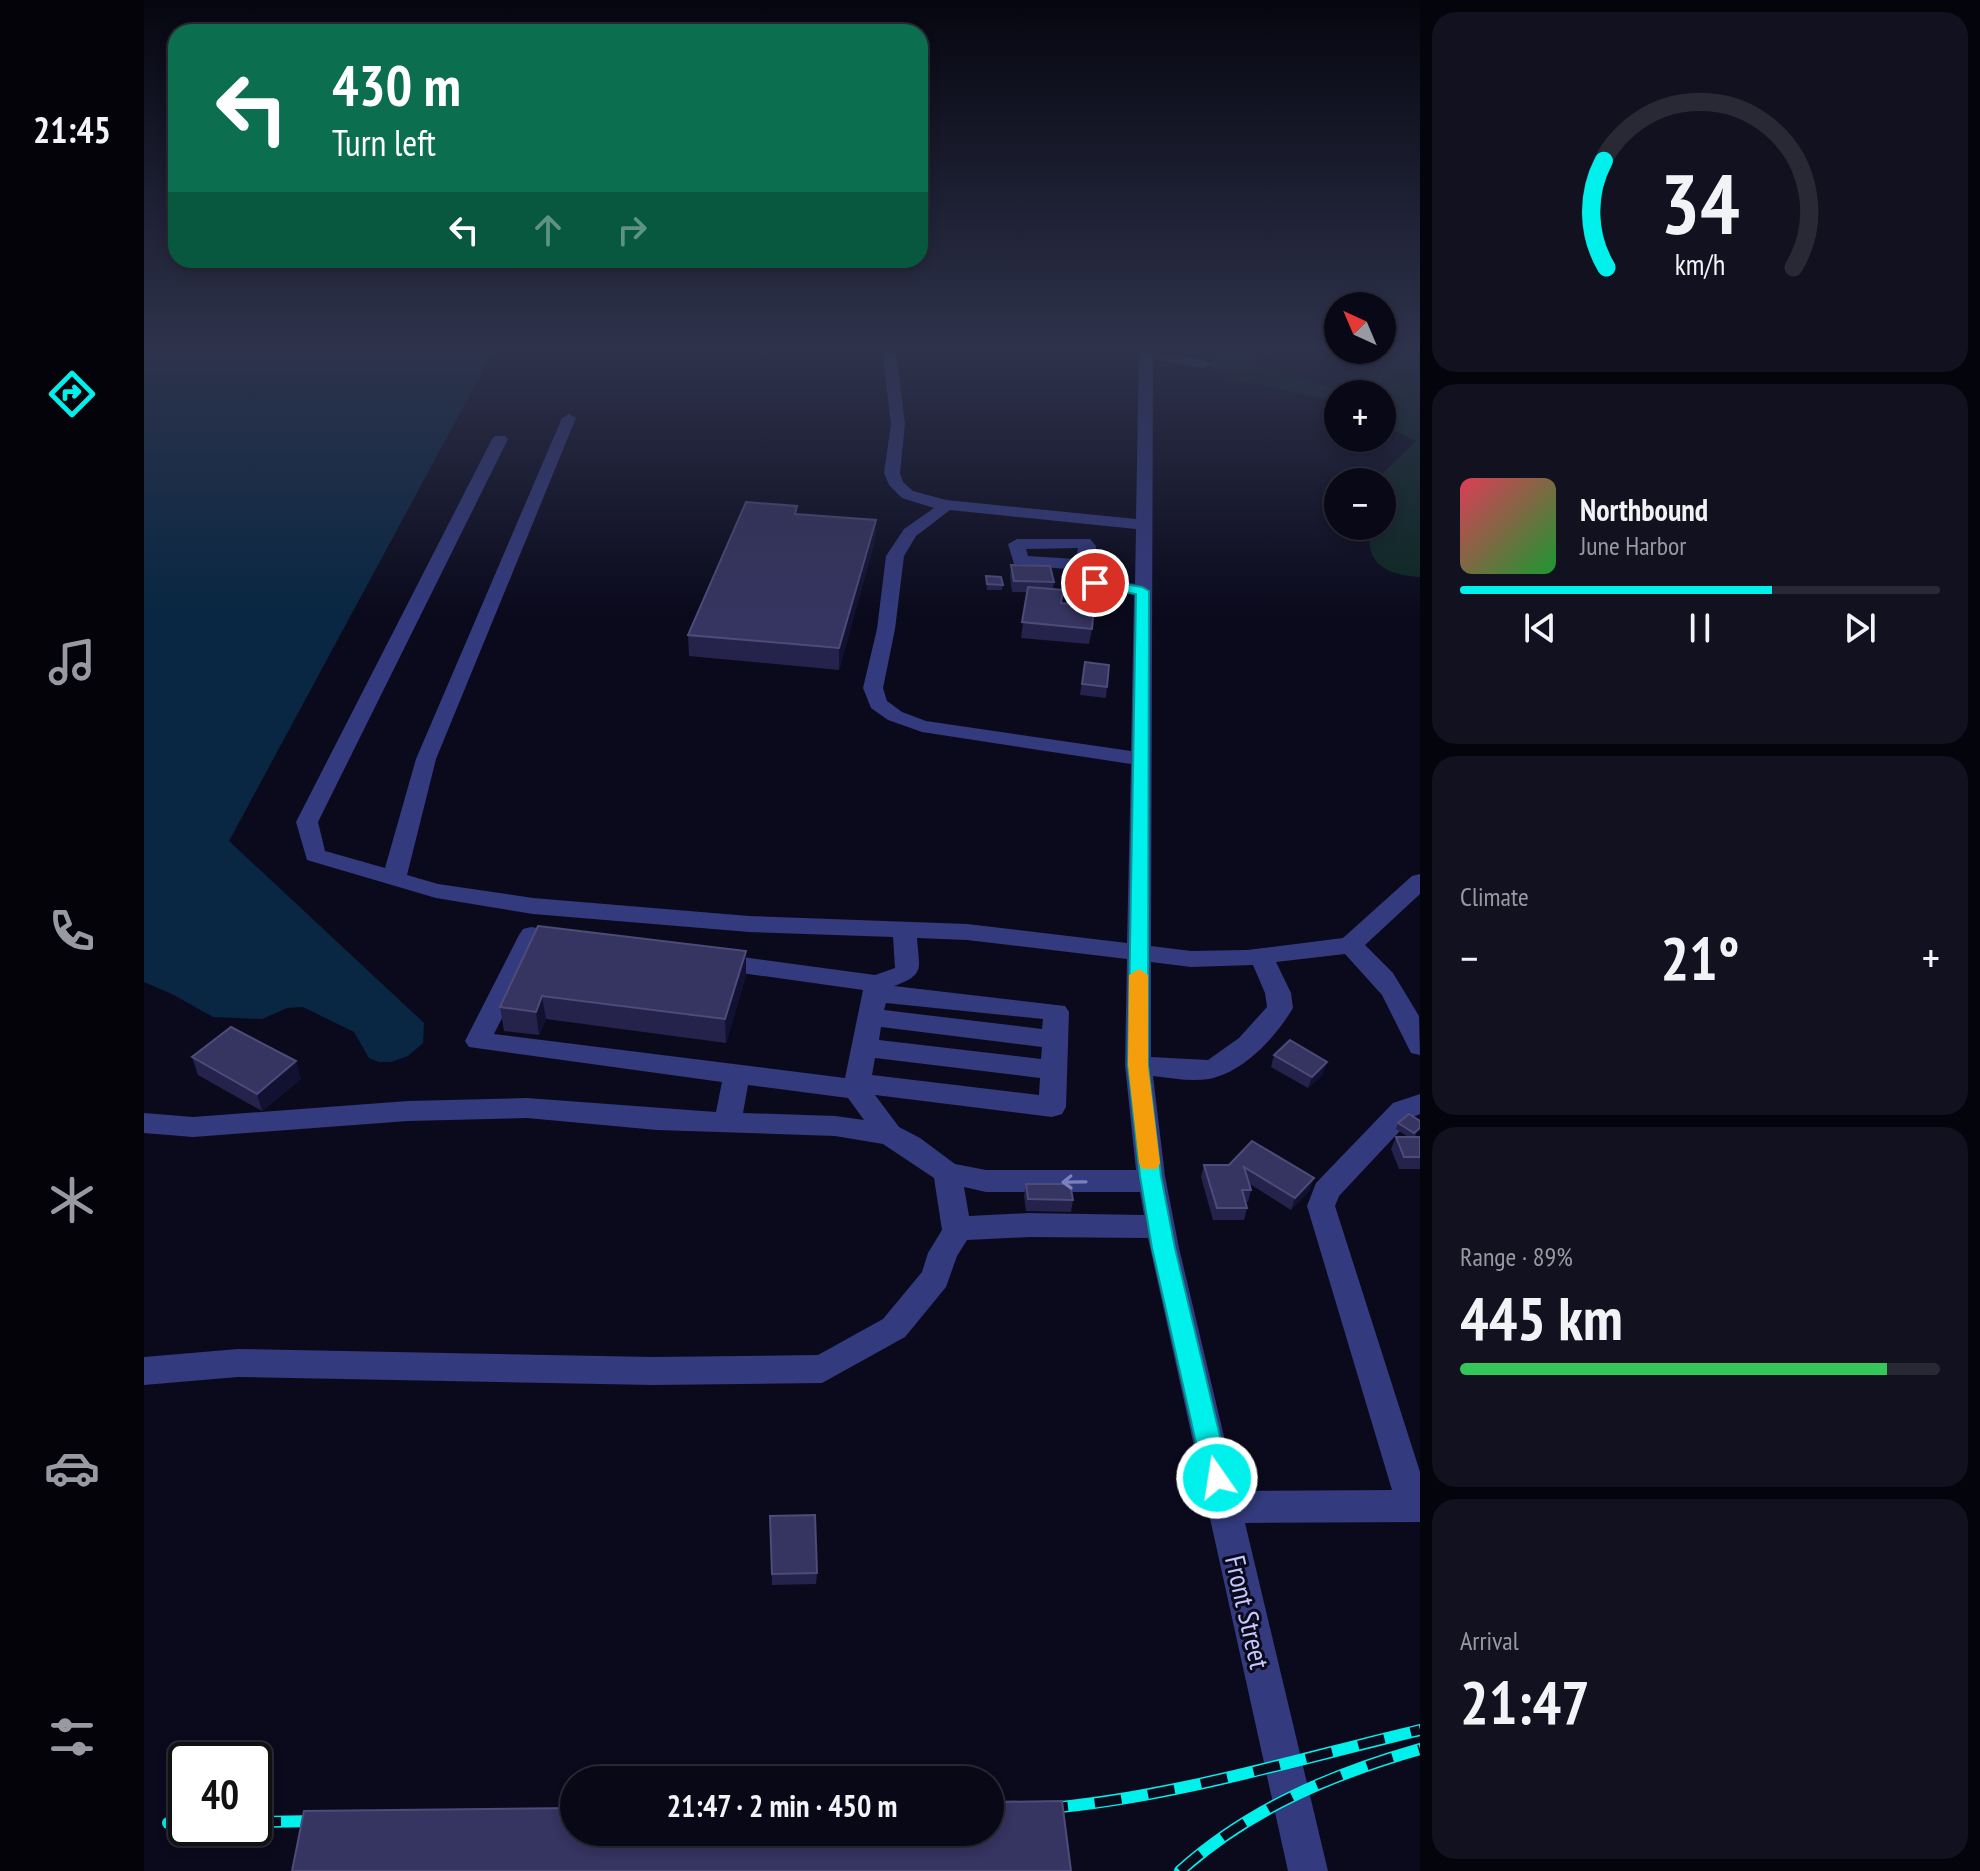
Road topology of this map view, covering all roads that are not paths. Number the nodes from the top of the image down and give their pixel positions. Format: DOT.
graph roads {
  1 [pos="561,437"];
  2 [pos="896,437"];
  3 [pos="1145,437"];
  4 [pos="500,439"];
  5 [pos="946,505"];
  6 [pos="1143,525"];
  7 [pos="1084,565"];
  8 [pos="1142,591"];
  9 [pos="1141,759"];
  10 [pos="394,879"];
  11 [pos="1420,881"];
  12 [pos="905,929"];
  13 [pos="594,944"];
  14 [pos="1350,945"];
  15 [pos="1139,955"];
  16 [pos="688,957"];
  17 [pos="1261,957"];
  18 [pos="875,998"];
  19 [pos="1420,1046"];
  20 [pos="865,1048"];
  21 [pos="1138,1065"];
  22 [pos="1053,1070"];
  23 [pos="737,1074"];
  24 [pos="857,1086"];
  25 [pos="1420,1104"];
  26 [pos="144,1123"];
  27 [pos="728,1123"];
  28 [pos="889,1134"];
  29 [pos="947,1173"];
  30 [pos="1152,1181"];
  31 [pos="1160,1227"];
  32 [pos="957,1231"];
  33 [pos="144,1371"];
  34 [pos="1417,1506"];
  35 [pos="1223,1507"];
  36 [pos="1308,1871"];
  1 -- 10 [label="street"];
  2 -- 5 [label="street"];
  3 -- 6 [label="street, Front Street"];
  4 -- 10 [label="street"];
  5 -- 6 [label="street"];
  5 -- 9 [label="street"];
  6 -- 8 [label="street, Front Street"];
  7 -- 8 [label="street"];
  8 -- 9 [label="street, Front Street"];
  9 -- 15 [label="street, Front Street"];
  10 -- 12 [label="street"];
  11 -- 14 [label="street"];
  12 -- 15 [label="street"];
  12 -- 18 [label="street"];
  13 -- 23 [label="street"];
  14 -- 17 [label="street"];
  14 -- 19 [label="street"];
  15 -- 17 [label="street"];
  15 -- 21 [label="street, Front Street"];
  16 -- 18 [label="street"];
  17 -- 21 [label="street"];
  18 -- 20 [label="street"];
  18 -- 22 [label="street"];
  20 -- 22 [label="street"];
  20 -- 24 [label="street"];
  21 -- 30 [label="street, Front Street"];
  22 -- 24 [label="street"];
  23 -- 24 [label="street"];
  23 -- 27 [label="street"];
  24 -- 28 [label="street"];
  25 -- 34 [label="street"];
  26 -- 27 [label="street"];
  27 -- 28 [label="street"];
  28 -- 29 [label="street"];
  30 -- 29 [label="street, one-way"];
  29 -- 32 [label="street"];
  30 -- 31 [label="street, Front Street"];
  31 -- 32 [label="street"];
  31 -- 35 [label="street, Front Street"];
  32 -- 33 [label="street"];
  34 -- 35 [label="street"];
  35 -- 36 [label="street, Front Street"];
}
